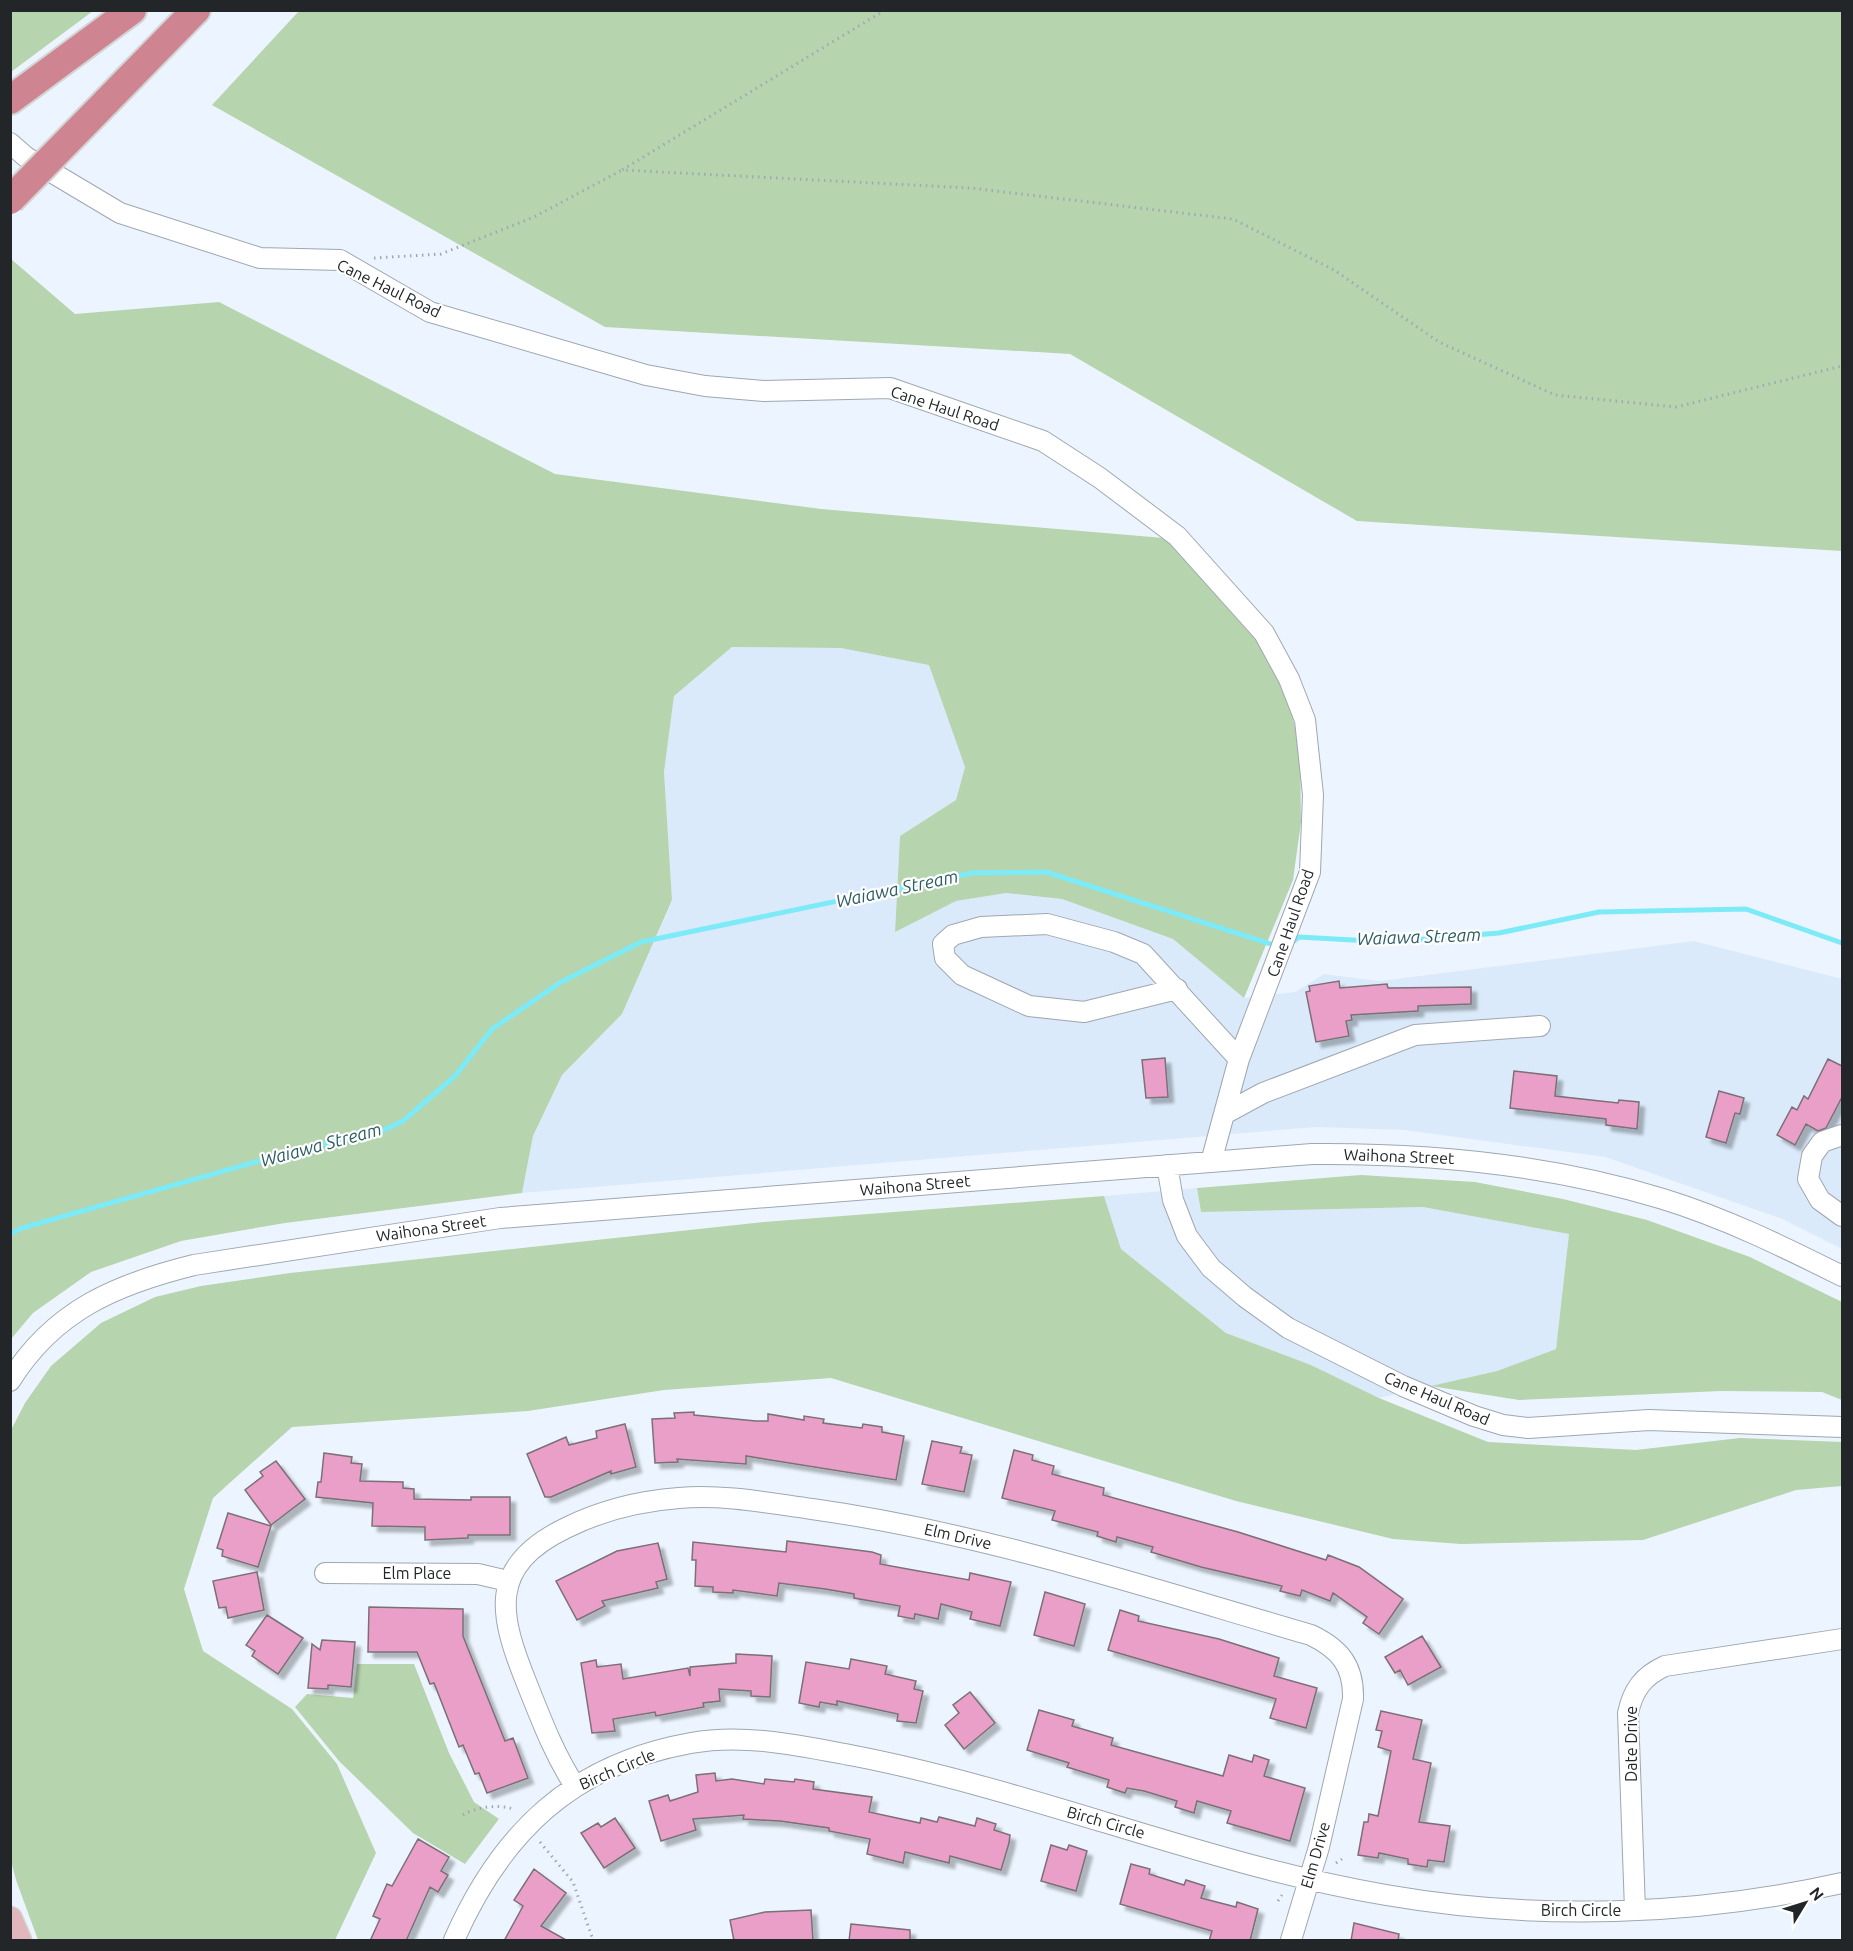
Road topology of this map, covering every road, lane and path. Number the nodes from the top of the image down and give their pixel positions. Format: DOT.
graph roads {
  1 [pos="132,10"];
  2 [pos="196,10"];
  3 [pos="885,10"];
  4 [pos="10,100"];
  5 [pos="10,143"];
  6 [pos="622,170"];
  7 [pos="10,200"];
  8 [pos="340,260"];
  9 [pos="1842,366"];
  10 [pos="1177,989"];
  11 [pos="1539,1026"];
  12 [pos="1239,1059"];
  13 [pos="1226,1113"];
  14 [pos="1842,1135"];
  15 [pos="1211,1162"];
  16 [pos="1167,1165"];
  17 [pos="1842,1216"];
  18 [pos="1842,1276"];
  19 [pos="10,1381"];
  20 [pos="1842,1427"];
  21 [pos="324,1573"];
  22 [pos="508,1581"];
  23 [pos="1842,1639"];
  24 [pos="575,1786"];
  25 [pos="513,1809"];
  26 [pos="463,1815"];
  27 [pos="540,1842"];
  28 [pos="1342,1859"];
  29 [pos="1336,1863"];
  30 [pos="1309,1880"];
  31 [pos="1842,1883"];
  32 [pos="1282,1895"];
  33 [pos="1278,1901"];
  34 [pos="1635,1910"];
  35 [pos="10,1919"];
  36 [pos="19,1941"];
  37 [pos="454,1941"];
  38 [pos="593,1941"];
  39 [pos="1291,1941"];
  1 -- 4 [label="highway"];
  2 -- 7 [label="highway, bridge"];
  3 -- 6 [label="path"];
  5 -- 8 [label="street, Cane Haul Road"];
  6 -- 8 [label="path"];
  6 -- 9 [label="path"];
  8 -- 12 [label="street, Cane Haul Road"];
  10 -- 10 [label="street"];
  10 -- 12 [label="street"];
  11 -- 13 [label="street"];
  12 -- 13 [label="street, Cane Haul Road"];
  13 -- 15 [label="street, Cane Haul Road"];
  14 -- 17 [label="street"];
  15 -- 16 [label="street, Waihona Street"];
  15 -- 18 [label="street, Waihona Street"];
  16 -- 19 [label="street, Waihona Street"];
  16 -- 20 [label="street, Cane Haul Road"];
  21 -- 22 [label="street, Elm Place"];
  22 -- 24 [label="street, Elm Drive"];
  22 -- 30 [label="street, Elm Drive"];
  23 -- 34 [label="street, Date Drive"];
  24 -- 30 [label="street, Birch Circle"];
  24 -- 37 [label="street, Birch Circle"];
  25 -- 26 [label="path"];
  27 -- 38 [label="path"];
  28 -- 29 [label="path"];
  30 -- 34 [label="street, Birch Circle"];
  30 -- 39 [label="street, Elm Drive"];
  31 -- 34 [label="street, Birch Circle"];
  32 -- 33 [label="path"];
  35 -- 36 [label="main road"];
}
